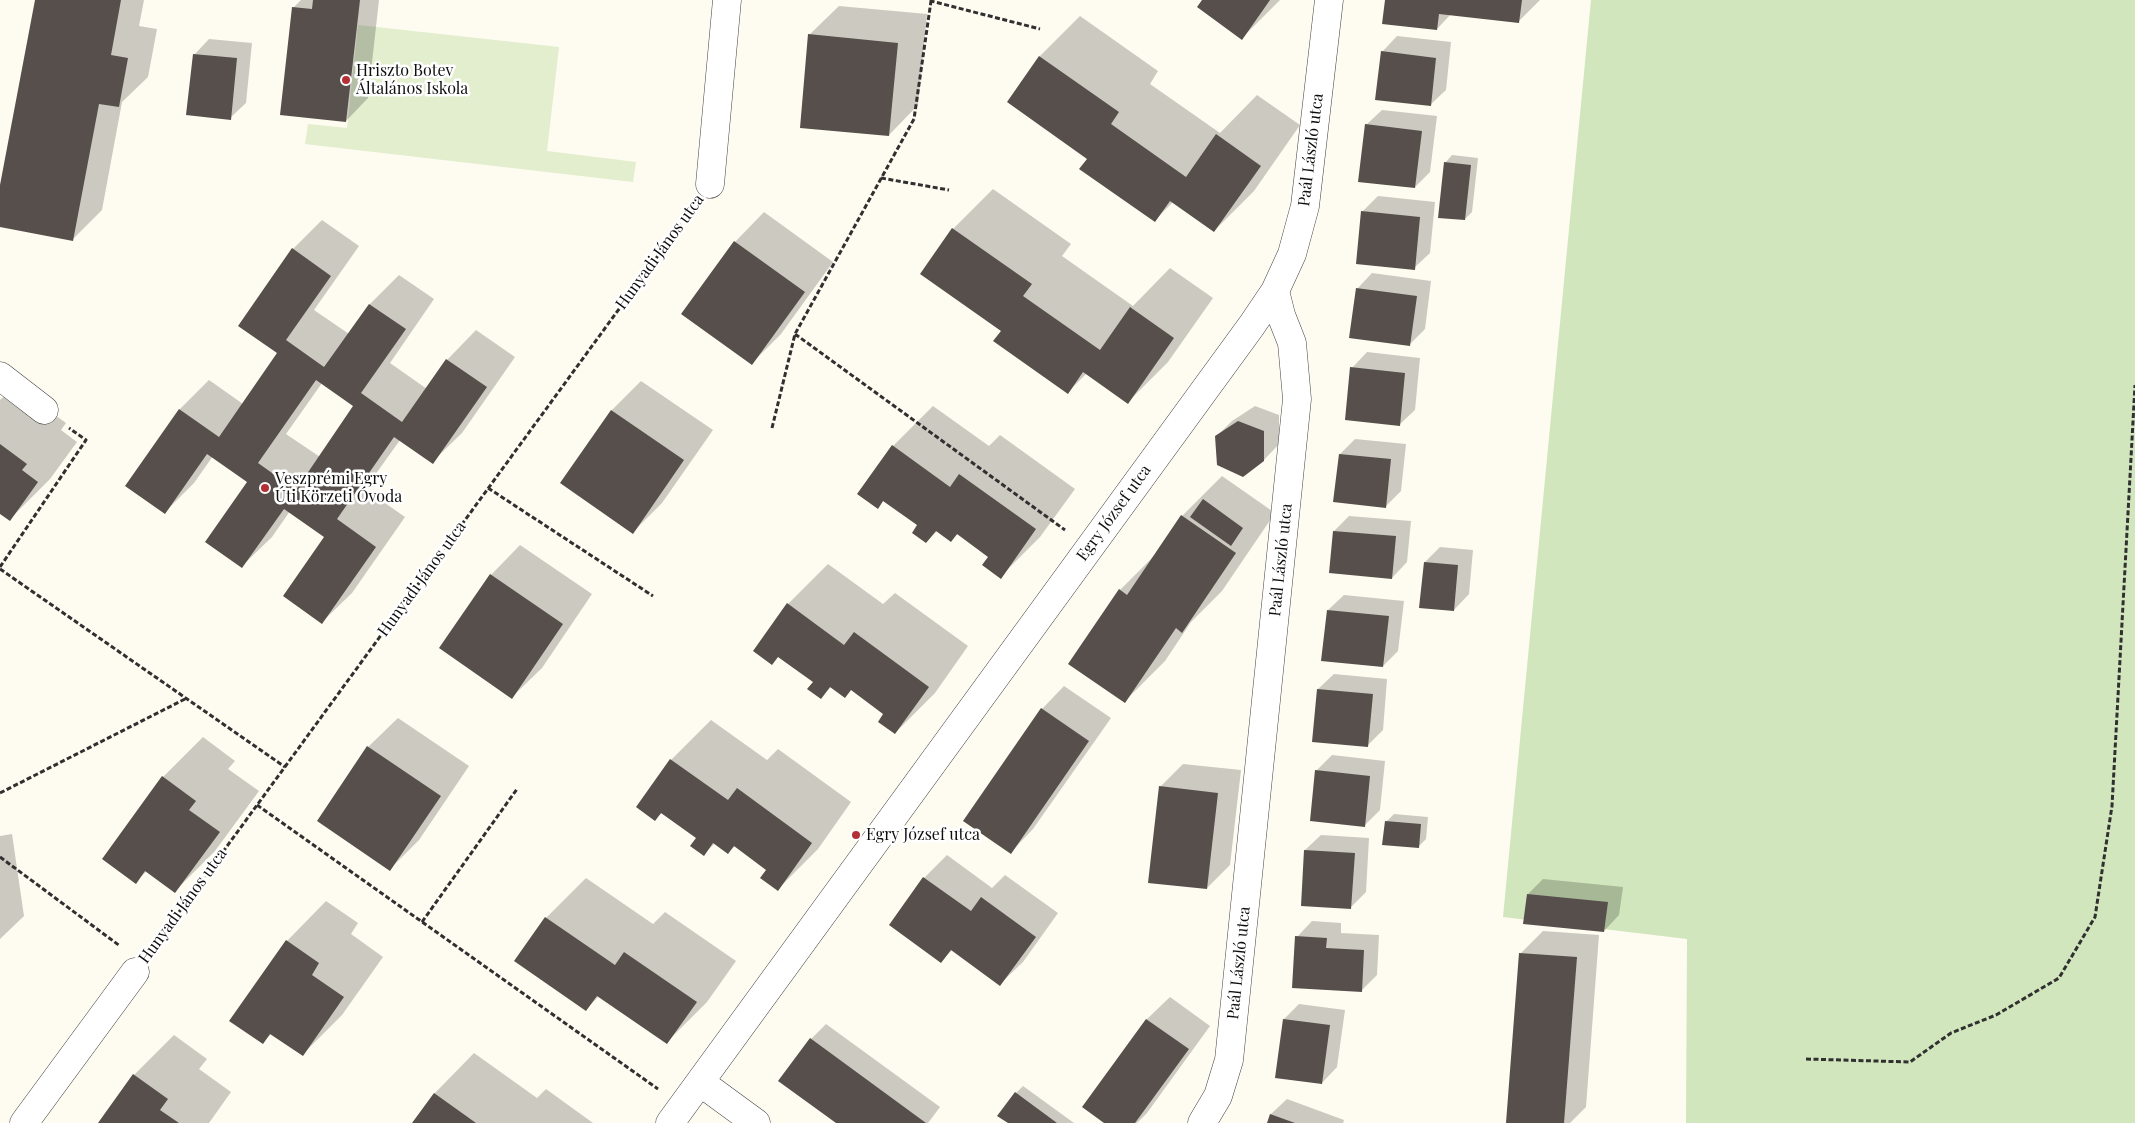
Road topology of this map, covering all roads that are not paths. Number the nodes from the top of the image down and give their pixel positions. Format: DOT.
graph roads {
  1 [pos="727,0"];
  2 [pos="1329,0"];
  3 [pos="710,184"];
  4 [pos="1275,291"];
  5 [pos="0,376"];
  6 [pos="44,410"];
  7 [pos="138,967"];
  8 [pos="700,1082"];
  9 [pos="676,1115"];
  10 [pos="24,1123"];
  11 [pos="756,1123"];
  12 [pos="1202,1123"];
  1 -- 3 [label="street, Hunyadi János utca"];
  2 -- 4 [label="street, Paál László utca"];
  4 -- 8 [label="street, Egry József utca"];
  4 -- 12 [label="street, Paál László utca"];
  5 -- 6 [label="street"];
  7 -- 10 [label="street, Hunyadi János utca"];
  8 -- 9 [label="street, Egry József utca"];
  8 -- 11 [label="street"];
}
